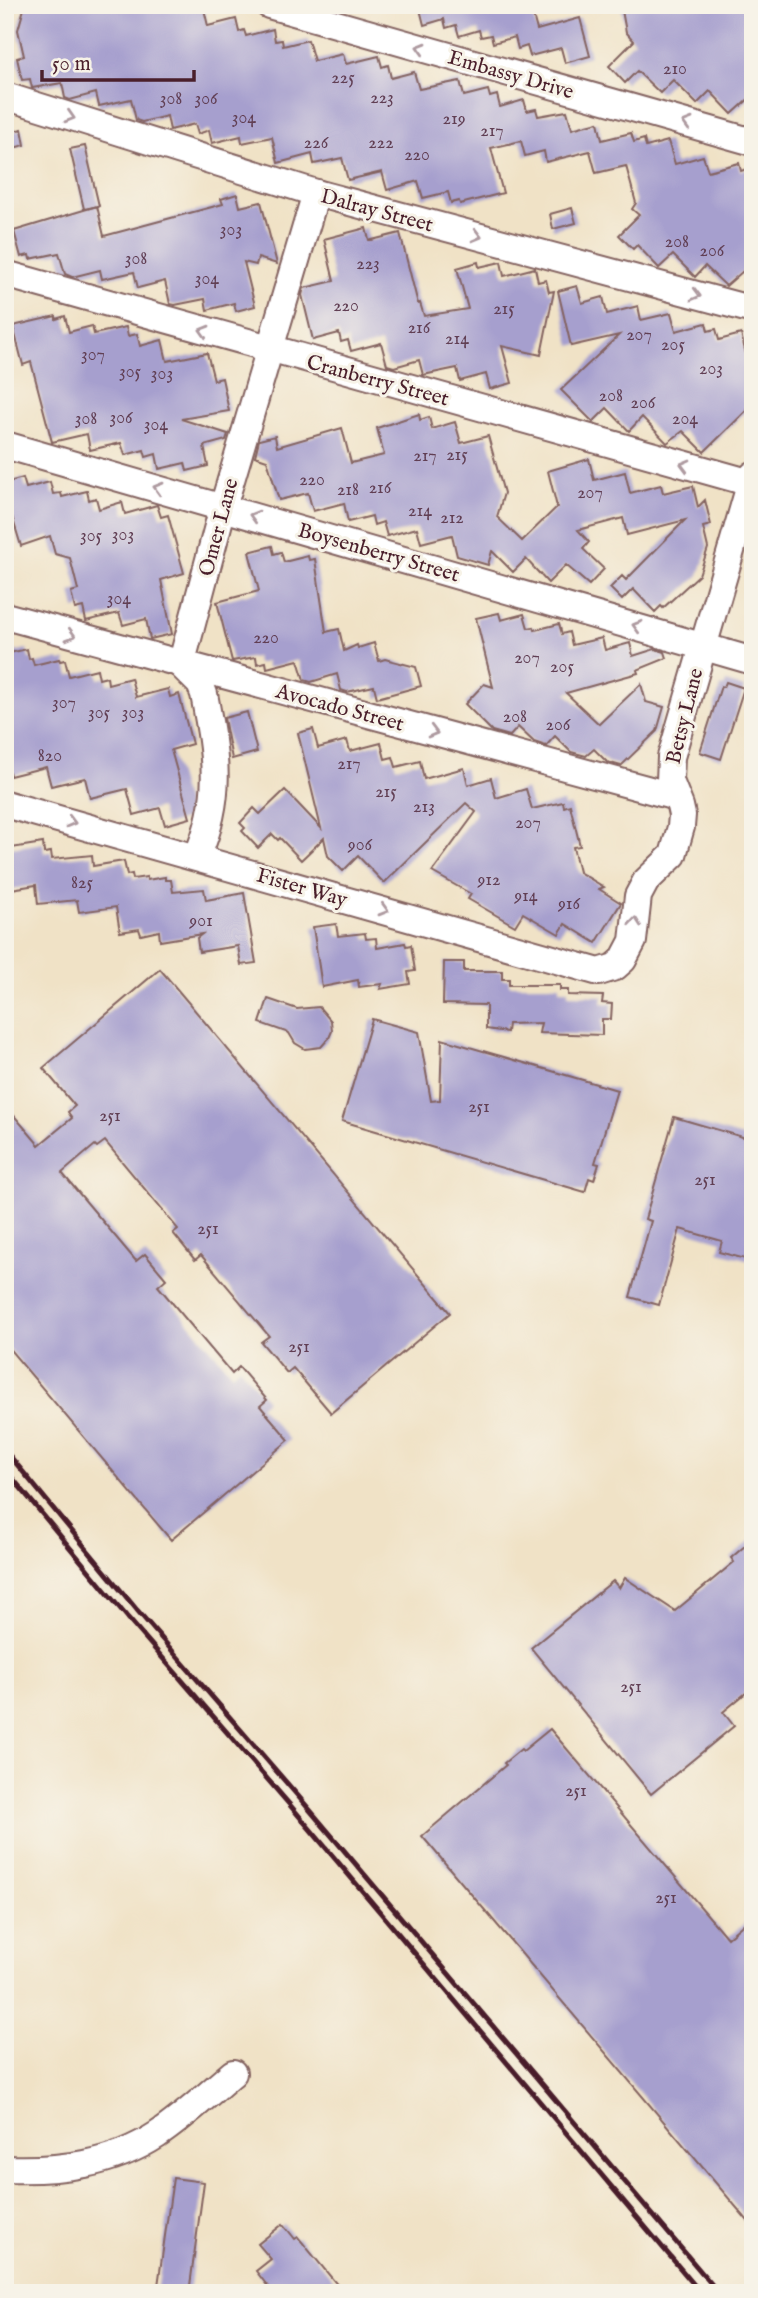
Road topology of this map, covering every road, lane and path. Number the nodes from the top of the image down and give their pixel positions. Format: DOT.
graph roads {
  1 [pos="269,5"];
  2 [pos="5,96"];
  3 [pos="753,142"];
  4 [pos="316,193"];
  5 [pos="5,274"];
  6 [pos="753,310"];
  7 [pos="270,350"];
  8 [pos="5,445"];
  9 [pos="752,479"];
  10 [pos="223,507"];
  11 [pos="5,616"];
  12 [pos="703,645"];
  13 [pos="753,661"];
  14 [pos="181,665"];
  15 [pos="676,797"];
  16 [pos="5,804"];
  17 [pos="197,856"];
  18 [pos="599,972"];
  19 [pos="233,2073"];
  20 [pos="5,2169"];
  3 -- 1 [label="street, Embassy Drive, one-way"];
  2 -- 4 [label="street, Dalray Street, one-way"];
  4 -- 6 [label="street, Dalray Street, one-way"];
  4 -- 7 [label="street, Omer Lane"];
  7 -- 5 [label="street, Cranberry Street, one-way"];
  9 -- 7 [label="street, Cranberry Street, one-way"];
  7 -- 10 [label="street, Omer Lane"];
  10 -- 8 [label="street, Boysenberry Street, one-way"];
  9 -- 12 [label="street, Betsy Lane"];
  12 -- 10 [label="street, Boysenberry Street, one-way"];
  10 -- 14 [label="street, Omer Lane"];
  11 -- 14 [label="street, Avocado Street, one-way"];
  12 -- 13 [label="street, Boysenberry Street"];
  12 -- 15 [label="street, Betsy Lane"];
  14 -- 15 [label="street, Avocado Street, one-way"];
  14 -- 17 [label="street"];
  18 -- 15 [label="street, Betsy Lane, one-way"];
  16 -- 17 [label="street, Fister Way, one-way"];
  17 -- 18 [label="street, Fister Way, one-way"];
  19 -- 20 [label="street"];
}
